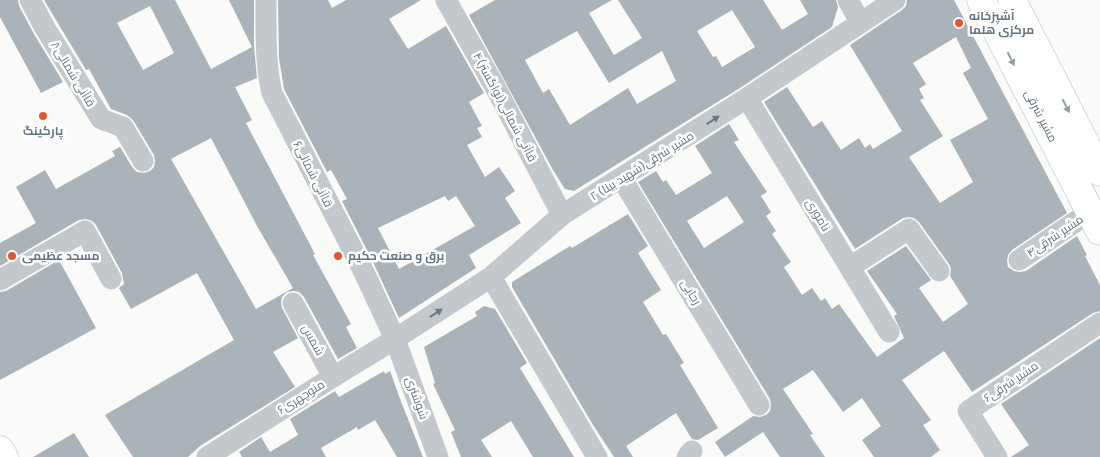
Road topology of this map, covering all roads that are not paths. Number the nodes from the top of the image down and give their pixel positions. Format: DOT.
graph roads {
  1 [pos="30,0"];
  2 [pos="266,0"];
  3 [pos="446,0"];
  4 [pos="848,0"];
  5 [pos="895,0"];
  6 [pos="981,0"];
  7 [pos="1012,0"];
  8 [pos="860,22"];
  9 [pos="747,98"];
  10 [pos="143,161"];
  11 [pos="1100,172"];
  12 [pos="622,179"];
  13 [pos="562,215"];
  14 [pos="1095,222"];
  15 [pos="1019,260"];
  16 [pos="850,266"];
  17 [pos="939,271"];
  18 [pos="491,277"];
  19 [pos="111,279"];
  20 [pos="0,280"];
  21 [pos="293,303"];
  22 [pos="1100,323"];
  23 [pos="890,332"];
  24 [pos="396,340"];
  25 [pos="334,376"];
  26 [pos="760,405"];
  27 [pos="0,450"];
  28 [pos="221,453"];
  29 [pos="4,457"];
  30 [pos="438,457"];
  31 [pos="597,457"];
  32 [pos="997,457"];
  1 -- 10 [label="street, قاآنی شمالی۸"];
  2 -- 24 [label="street, قاآنی شمالی۶"];
  3 -- 13 [label="street, ۴قاآنی شمالی(نواگستر)"];
  4 -- 8 [label="street"];
  5 -- 8 [label="street, ۲ مشیر شرقی(شهید بینا)"];
  6 -- 14 [label="main road, مشیر شرقی, one-way"];
  7 -- 11 [label="main road, one-way"];
  8 -- 9 [label="street, ۲ مشیر شرقی(شهید بینا)"];
  12 -- 9 [label="street, ۲ مشیر شرقی(شهید بینا), one-way"];
  9 -- 16 [label="street, ناموری"];
  12 -- 13 [label="street, ۲ مشیر شرقی(شهید بینا)"];
  12 -- 26 [label="street, رجایی"];
  13 -- 18 [label="street, ۲ مشیر شرقی(شهید بینا)"];
  14 -- 15 [label="street, ۴مشیر شرقی"];
  16 -- 17 [label="street"];
  16 -- 23 [label="street, ناموری"];
  24 -- 18 [label="street, ۲ مشیر شرقی(شهید بینا), one-way"];
  18 -- 31 [label="street"];
  19 -- 20 [label="street"];
  21 -- 25 [label="street, شمس"];
  22 -- 32 [label="street, ۶مشیر شرقی"];
  24 -- 25 [label="street, منوچهری۶"];
  24 -- 30 [label="street, شوشتری"];
  25 -- 28 [label="street, منوچهری۶"];
  27 -- 29 [label="main road"];
}
